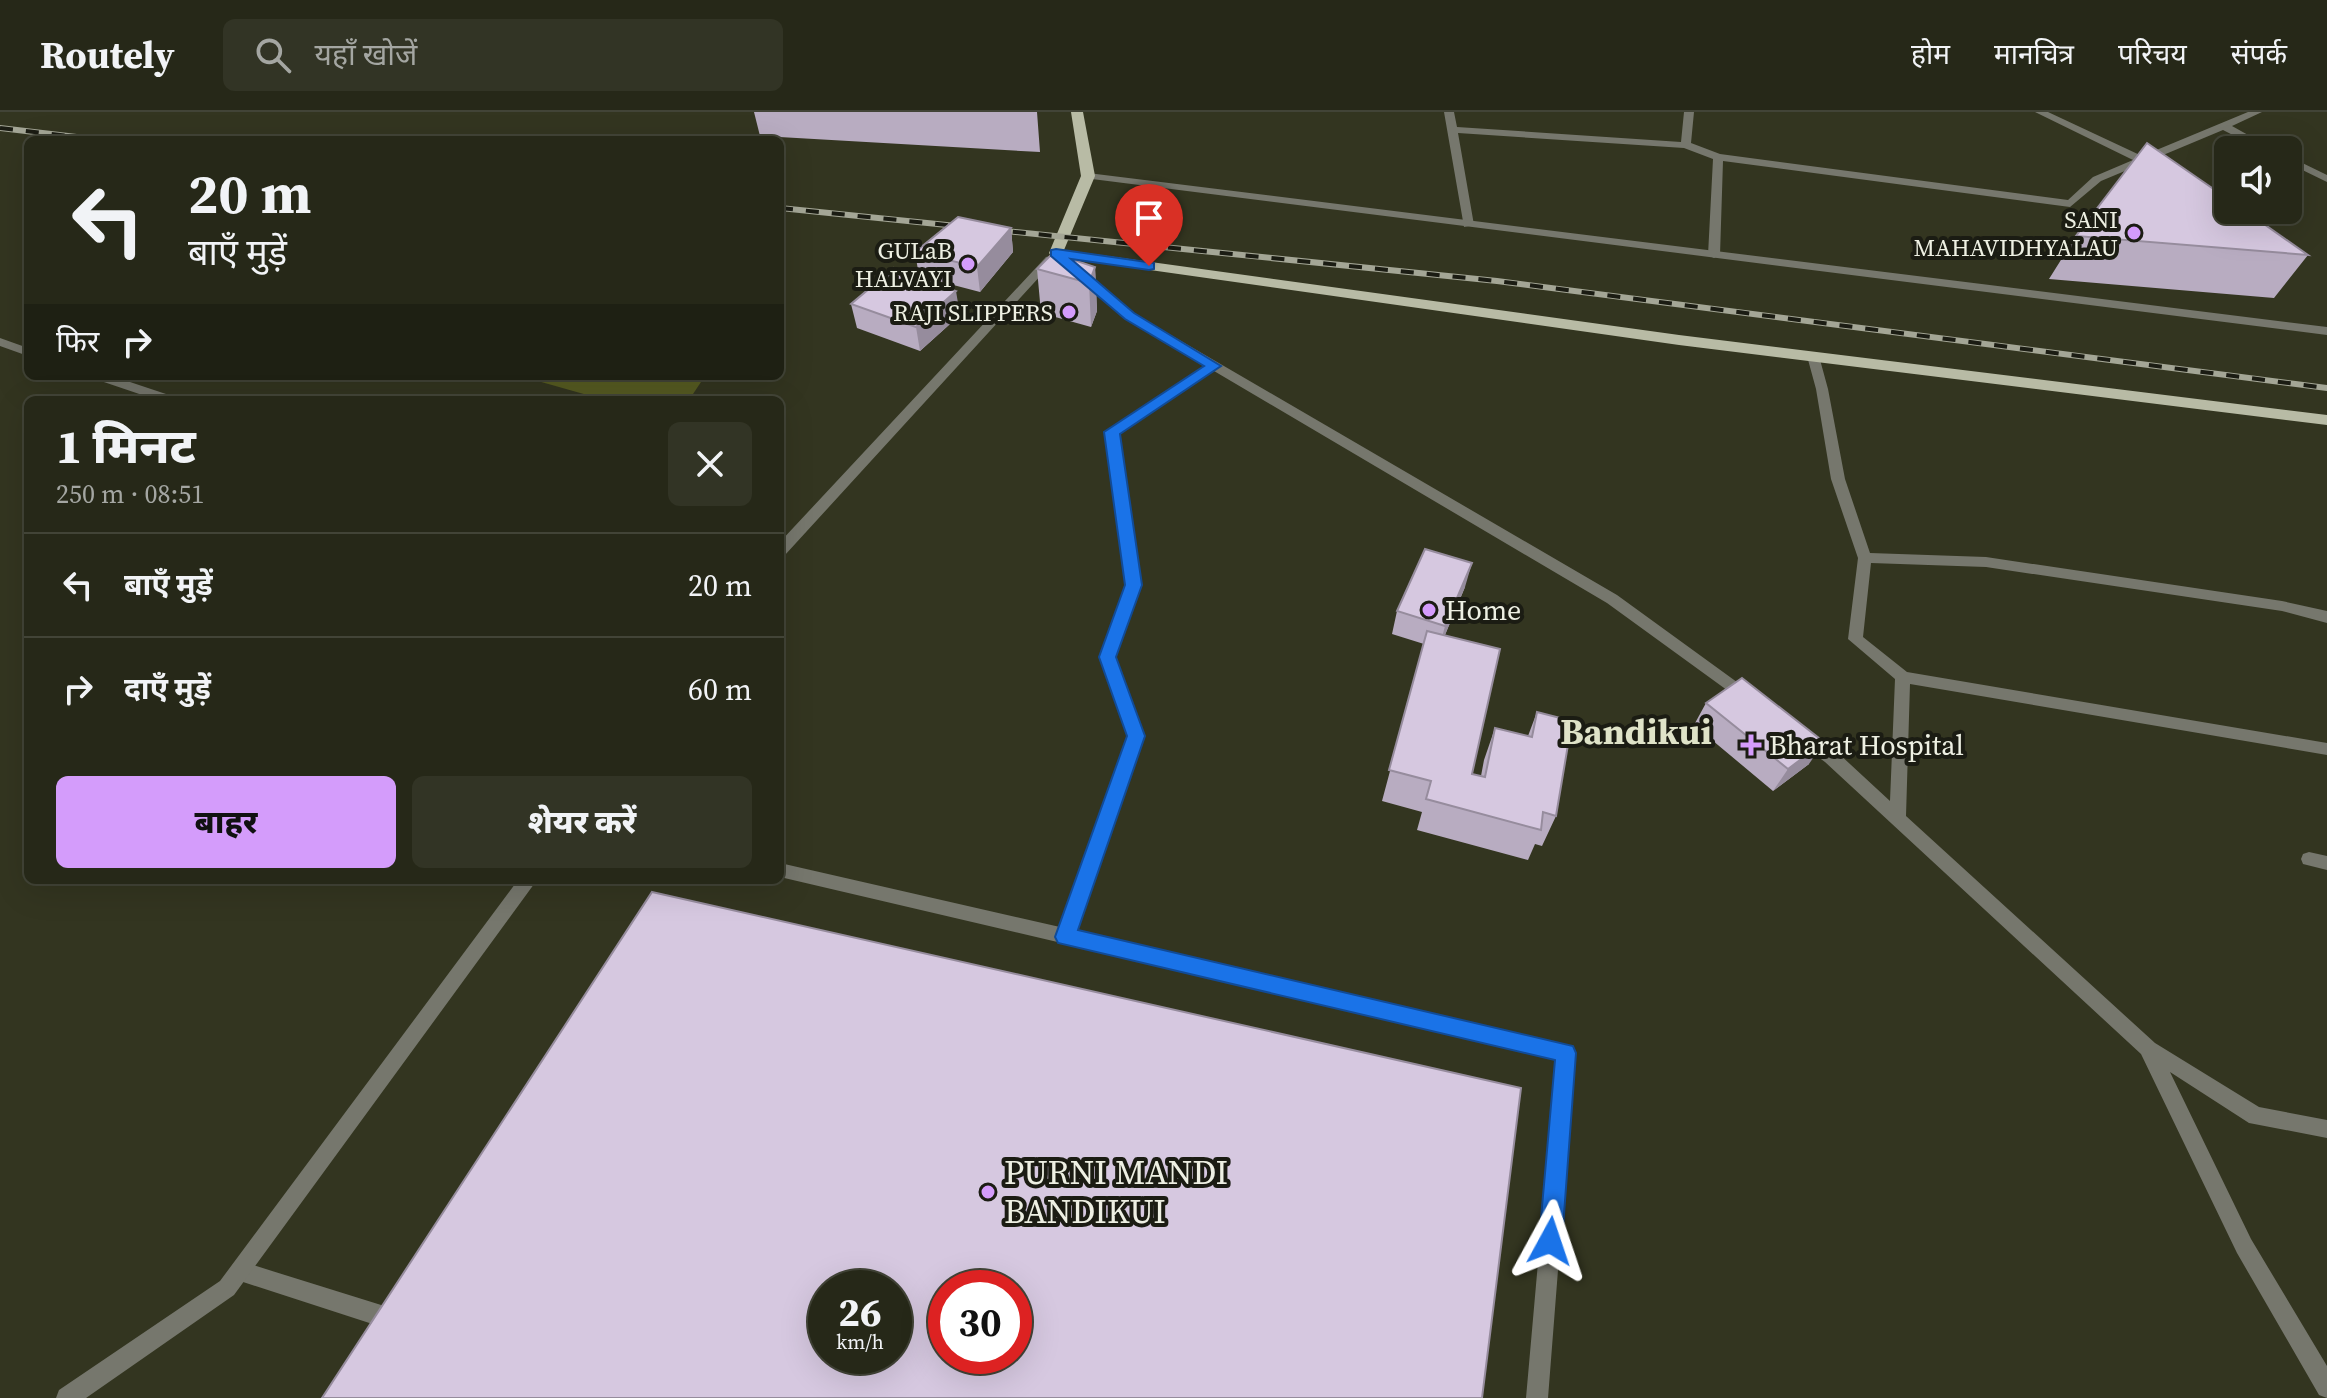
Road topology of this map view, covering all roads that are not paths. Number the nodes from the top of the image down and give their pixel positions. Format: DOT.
graph roads {
  1 [pos="1077,112"];
  2 [pos="1449,112"];
  3 [pos="1689,112"];
  4 [pos="2040,112"];
  5 [pos="2257,112"];
  6 [pos="2223,126"];
  7 [pos="1452,130"];
  8 [pos="2243,136"];
  9 [pos="1686,145"];
  10 [pos="1718,157"];
  11 [pos="2142,160"];
  12 [pos="2302,166"];
  13 [pos="1088,176"];
  14 [pos="2327,179"];
  15 [pos="1468,225"];
  16 [pos="1056,253"];
  17 [pos="1714,255"];
  18 [pos="2327,331"];
  19 [pos="0,342"];
  20 [pos="24,351"];
  21 [pos="1813,356"];
  22 [pos="1214,366"];
  23 [pos="111,380"];
  24 [pos="158,396"];
  25 [pos="2327,420"];
  26 [pos="784,547"];
  27 [pos="1865,558"];
  28 [pos="2327,617"];
  29 [pos="1903,677"];
  30 [pos="1766,711"];
  31 [pos="1792,729"];
  32 [pos="2327,749"];
  33 [pos="1898,819"];
  34 [pos="784,871"];
  35 [pos="525,884"];
  36 [pos="1065,937"];
  37 [pos="2148,1048"];
  38 [pos="2327,1129"];
  39 [pos="240,1271"];
  40 [pos="419,1328"];
  41 [pos="2327,1387"];
  42 [pos="67,1398"];
  43 [pos="1537,1398"];
  1 -- 13 [label="main road"];
  2 -- 7 [label="street"];
  3 -- 9 [label="street"];
  4 -- 11 [label="street"];
  5 -- 6 [label="street"];
  6 -- 8 [label="street"];
  6 -- 11 [label="street"];
  7 -- 9 [label="street"];
  7 -- 15 [label="street"];
  9 -- 10 [label="street"];
  10 -- 11 [label="street"];
  10 -- 17 [label="street"];
  12 -- 14 [label="street"];
  13 -- 15 [label="street"];
  13 -- 16 [label="main road"];
  15 -- 17 [label="street"];
  16 -- 21 [label="main road"];
  16 -- 22 [label="street"];
  16 -- 26 [label="street"];
  17 -- 18 [label="street"];
  19 -- 20 [label="street"];
  21 -- 25 [label="main road"];
  21 -- 27 [label="street"];
  22 -- 30 [label="street"];
  22 -- 36 [label="street"];
  23 -- 24 [label="street"];
  27 -- 28 [label="street"];
  27 -- 29 [label="street"];
  29 -- 32 [label="street"];
  29 -- 33 [label="street"];
  31 -- 33 [label="street"];
  33 -- 37 [label="street"];
  34 -- 36 [label="street"];
  35 -- 39 [label="street"];
  36 -- 43 [label="street"];
  37 -- 38 [label="street"];
  37 -- 41 [label="street"];
  39 -- 40 [label="street"];
  39 -- 42 [label="street"];
}
